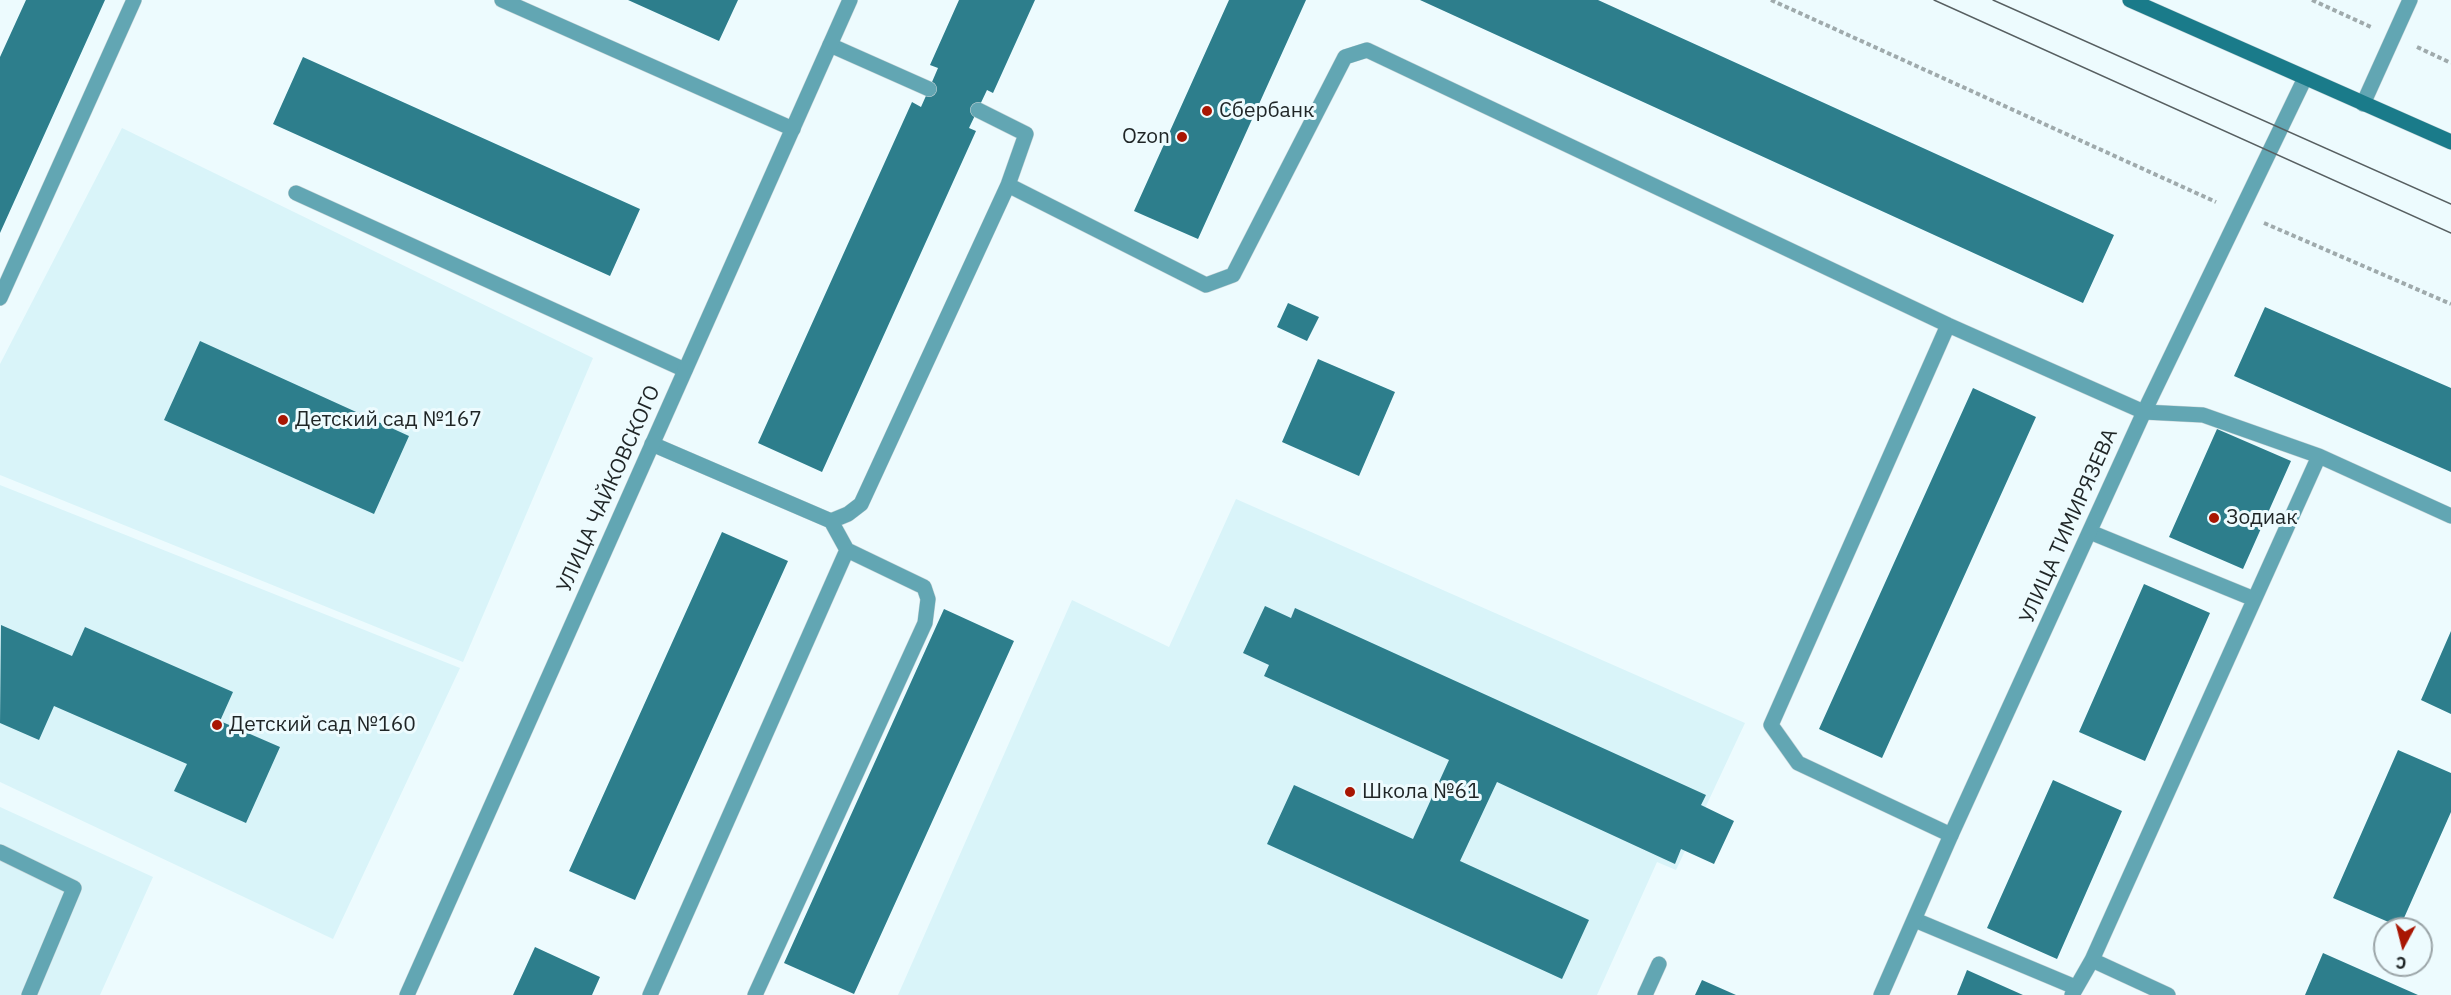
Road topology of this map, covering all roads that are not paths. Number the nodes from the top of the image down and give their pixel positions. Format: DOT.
graph roads {
  1 [pos="134,0"];
  2 [pos="502,0"];
  3 [pos="850,0"];
  4 [pos="2130,0"];
  5 [pos="2410,0"];
  6 [pos="830,45"];
  7 [pos="2305,78"];
  8 [pos="929,89"];
  9 [pos="2363,104"];
  10 [pos="978,110"];
  11 [pos="793,129"];
  12 [pos="2451,142"];
  13 [pos="1008,185"];
  14 [pos="296,193"];
  15 [pos="0,298"];
  16 [pos="1948,325"];
  17 [pos="685,369"];
  18 [pos="2144,412"];
  19 [pos="652,444"];
  20 [pos="2319,456"];
  21 [pos="2451,516"];
  22 [pos="831,521"];
  23 [pos="2090,532"];
  24 [pos="847,550"];
  25 [pos="2254,598"];
  26 [pos="1951,834"];
  27 [pos="0,852"];
  28 [pos="1915,920"];
  29 [pos="2092,960"];
  30 [pos="1659,963"];
  31 [pos="2074,991"];
  32 [pos="29,995"];
  33 [pos="407,995"];
  34 [pos="650,995"];
  35 [pos="755,995"];
  36 [pos="1646,995"];
  37 [pos="1881,995"];
  38 [pos="2168,995"];
  1 -- 15 [label="street"];
  2 -- 11 [label="street"];
  3 -- 6 [label="street, УЛИЦА ЧАЙКОВСКОГО"];
  4 -- 7 [label="main road"];
  5 -- 9 [label="street"];
  6 -- 8 [label="street"];
  6 -- 11 [label="street, УЛИЦА ЧАЙКОВСКОГО"];
  7 -- 9 [label="main road"];
  7 -- 18 [label="street, УЛИЦА ТИМИРЯЗЕВА"];
  9 -- 12 [label="main road"];
  10 -- 13 [label="street"];
  11 -- 17 [label="street, УЛИЦА ЧАЙКОВСКОГО"];
  13 -- 16 [label="street"];
  13 -- 22 [label="street"];
  14 -- 17 [label="street"];
  16 -- 18 [label="street"];
  16 -- 26 [label="street"];
  17 -- 19 [label="street, УЛИЦА ЧАЙКОВСКОГО"];
  18 -- 20 [label="street"];
  18 -- 23 [label="street, УЛИЦА ТИМИРЯЗЕВА"];
  19 -- 22 [label="street"];
  19 -- 33 [label="street, УЛИЦА ЧАЙКОВСКОГО"];
  20 -- 21 [label="street"];
  20 -- 25 [label="street"];
  22 -- 24 [label="street"];
  23 -- 25 [label="street"];
  23 -- 26 [label="street, УЛИЦА ТИМИРЯЗЕВА"];
  24 -- 34 [label="street"];
  24 -- 35 [label="street"];
  25 -- 29 [label="street"];
  26 -- 28 [label="street, УЛИЦА ТИМИРЯЗЕВА"];
  27 -- 32 [label="street"];
  28 -- 31 [label="street"];
  28 -- 37 [label="street, УЛИЦА ТИМИРЯЗЕВА"];
  29 -- 31 [label="street"];
  29 -- 38 [label="street"];
  30 -- 36 [label="street"];
}
